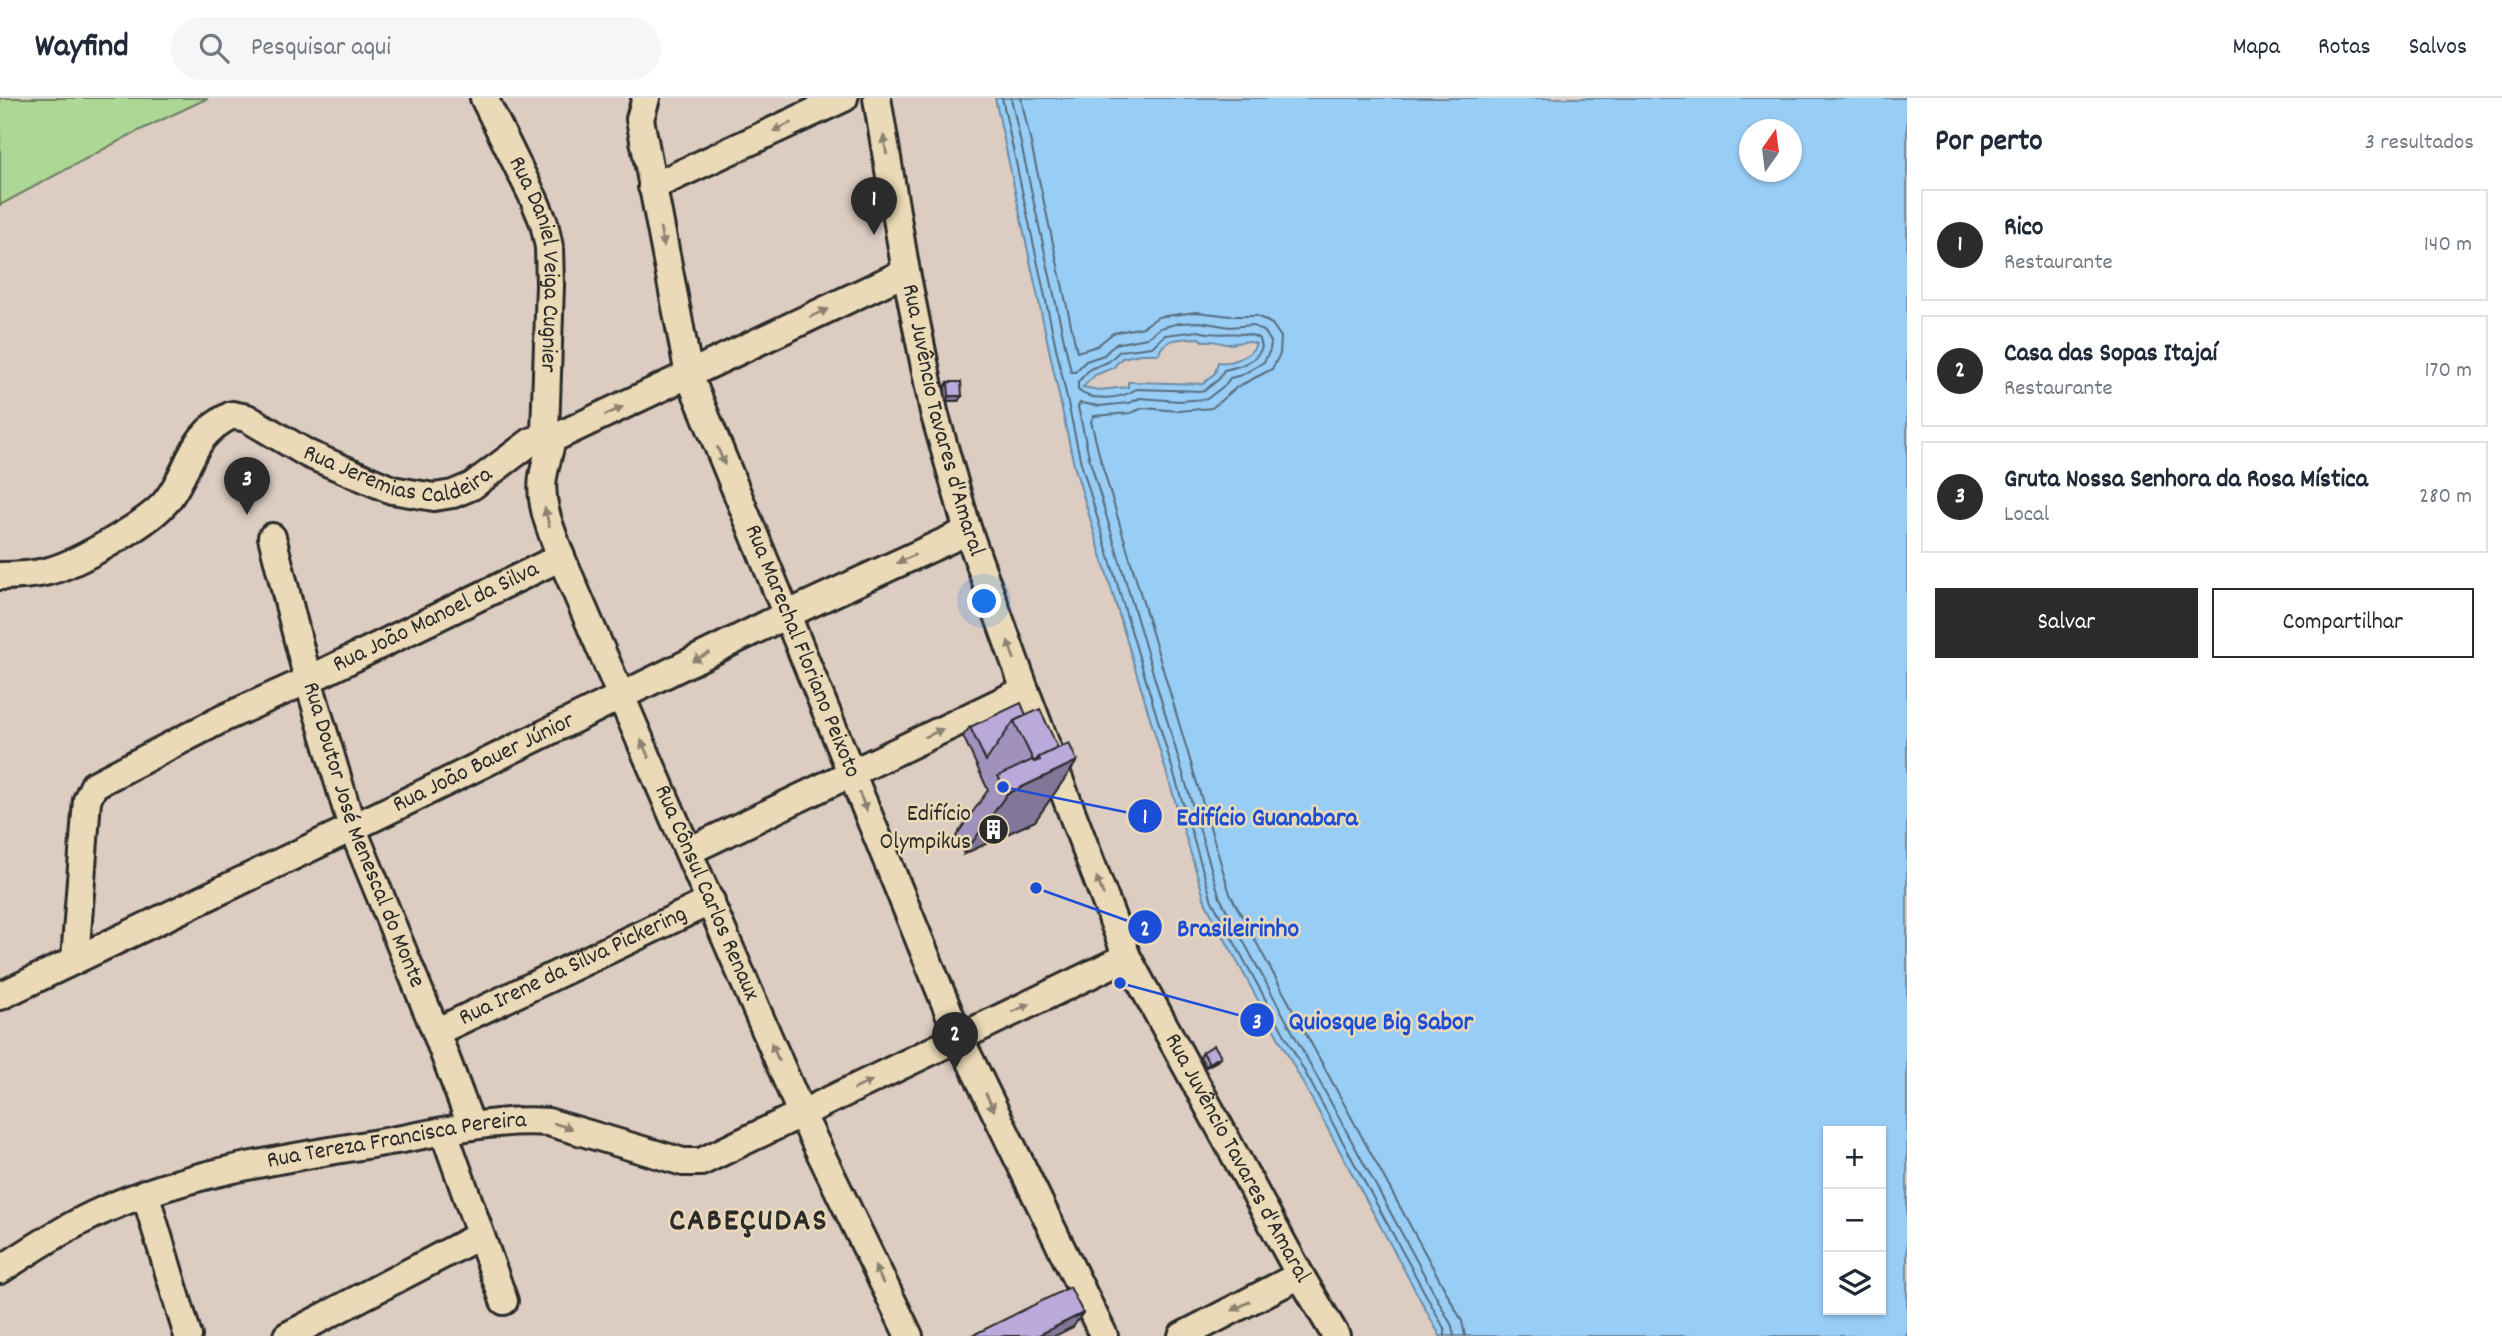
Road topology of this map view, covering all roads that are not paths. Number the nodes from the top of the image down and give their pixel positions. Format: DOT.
graph roads {
  1 [pos="484,98"];
  2 [pos="646,98"];
  3 [pos="844,98"];
  4 [pos="877,98"];
  5 [pos="652,187"];
  6 [pos="906,272"];
  7 [pos="689,375"];
  8 [pos="552,439"];
  9 [pos="968,531"];
  10 [pos="272,537"];
  11 [pos="561,557"];
  12 [pos="0,576"];
  13 [pos="786,615"];
  14 [pos="308,680"];
  15 [pos="1025,690"];
  16 [pos="622,696"];
  17 [pos="850,772"];
  18 [pos="352,827"];
  19 [pos="689,851"];
  20 [pos="711,901"];
  21 [pos="1127,957"];
  22 [pos="75,960"];
  23 [pos="0,996"];
  24 [pos="436,1032"];
  25 [pos="959,1037"];
  26 [pos="802,1115"];
  27 [pos="471,1125"];
  28 [pos="444,1132"];
  29 [pos="145,1193"];
  30 [pos="479,1236"];
  31 [pos="0,1270"];
  32 [pos="1300,1275"];
  33 [pos="504,1301"];
  34 [pos="188,1336"];
  35 [pos="287,1336"];
  36 [pos="909,1336"];
  37 [pos="1104,1336"];
  38 [pos="1182,1336"];
  39 [pos="1336,1336"];
  1 -- 8 [label="street, Rua Daniel Veiga Cugnier"];
  2 -- 5 [label="street, Rua Marechal Floriano Peixoto"];
  3 -- 5 [label="street, one-way"];
  6 -- 4 [label="street, Rua Juvêncio Tavares d'Amaral, one-way"];
  5 -- 7 [label="street, Rua Marechal Floriano Peixoto, one-way"];
  7 -- 6 [label="street, Rua Jeremias Caldeira, one-way"];
  6 -- 9 [label="street, Rua Juvêncio Tavares d'Amaral"];
  8 -- 7 [label="street, Rua Jeremias Caldeira, one-way"];
  7 -- 13 [label="street, Rua Marechal Floriano Peixoto, one-way"];
  11 -- 8 [label="street, Rua Cônsul Carlos Renaux, one-way"];
  8 -- 12 [label="street, Rua Jeremias Caldeira"];
  9 -- 13 [label="street, Rua João Bauer Júnior, one-way"];
  15 -- 9 [label="street, Rua Juvêncio Tavares d'Amaral, one-way"];
  10 -- 14 [label="street, Rua Doutor José Menescal do Monte"];
  11 -- 14 [label="street, Rua João Manoel da Silva"];
  11 -- 16 [label="street, Rua Cônsul Carlos Renaux"];
  13 -- 16 [label="street, Rua João Bauer Júnior, one-way"];
  13 -- 17 [label="street, Rua Marechal Floriano Peixoto"];
  14 -- 18 [label="street, Rua Doutor José Menescal do Monte"];
  14 -- 22 [label="street, Rua João Manoel da Silva"];
  17 -- 15 [label="street, one-way"];
  21 -- 15 [label="street, Rua Juvêncio Tavares d'Amaral, one-way"];
  16 -- 18 [label="street, Rua João Bauer Júnior"];
  19 -- 16 [label="street, Rua Cônsul Carlos Renaux, one-way"];
  17 -- 19 [label="street"];
  17 -- 25 [label="street, Rua Marechal Floriano Peixoto, one-way"];
  18 -- 22 [label="street, Rua João Bauer Júnior"];
  18 -- 24 [label="street, Rua Doutor José Menescal do Monte"];
  19 -- 20 [label="street, Rua Cônsul Carlos Renaux"];
  20 -- 24 [label="street, Rua Irene da Silva Pickering"];
  26 -- 20 [label="street, Rua Cônsul Carlos Renaux, one-way"];
  25 -- 21 [label="street, Rua Tereza Francisca Pereira, one-way"];
  21 -- 32 [label="street, Rua Juvêncio Tavares d'Amaral"];
  22 -- 23 [label="street, Rua João Bauer Júnior"];
  24 -- 27 [label="street, Rua Doutor José Menescal do Monte"];
  26 -- 25 [label="street, Rua Tereza Francisca Pereira, one-way"];
  25 -- 37 [label="street, Rua Marechal Floriano Peixoto, one-way"];
  27 -- 26 [label="street, Rua Tereza Francisca Pereira, one-way"];
  36 -- 26 [label="street, Rua Cônsul Carlos Renaux, one-way"];
  27 -- 28 [label="street, Rua Tereza Francisca Pereira"];
  28 -- 29 [label="street, Rua Tereza Francisca Pereira"];
  28 -- 30 [label="street"];
  29 -- 31 [label="street, Rua Tereza Francisca Pereira"];
  29 -- 34 [label="street"];
  30 -- 33 [label="street"];
  30 -- 35 [label="street"];
  32 -- 38 [label="street, one-way"];
  32 -- 39 [label="street, Rua Juvêncio Tavares d'Amaral"];
}
